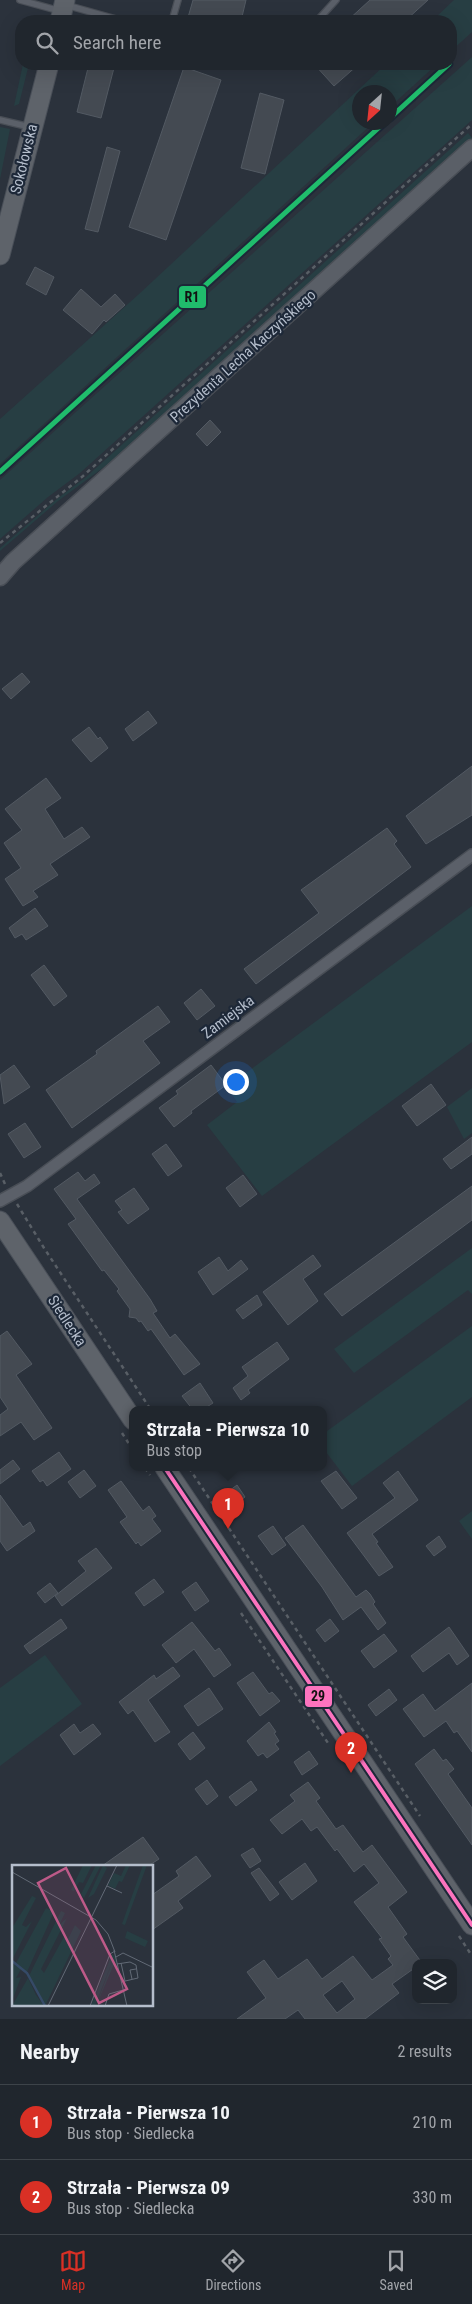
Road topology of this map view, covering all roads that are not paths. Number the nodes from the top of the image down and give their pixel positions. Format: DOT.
graph roads {
  1 [pos="20,0"];
  2 [pos="178,0"];
  3 [pos="336,0"];
  4 [pos="63,9"];
  5 [pos="93,15"];
  6 [pos="174,15"];
  7 [pos="322,15"];
  8 [pos="47,70"];
  9 [pos="0,120"];
  10 [pos="32,128"];
  11 [pos="472,148"];
  12 [pos="0,255"];
  13 [pos="6,563"];
  14 [pos="0,577"];
  15 [pos="472,855"];
  16 [pos="0,1201"];
  17 [pos="0,1221"];
  18 [pos="129,1414"];
  19 [pos="167,1471"];
  20 [pos="472,1925"];
  1 -- 4 [label="lane"];
  2 -- 6 [label="lane"];
  3 -- 7 [label="lane"];
  4 -- 5 [label="lane"];
  8 -- 10 [label="main road, Sokołowska"];
  9 -- 10 [label="lane"];
  10 -- 12 [label="main road, Sokołowska"];
  11 -- 13 [label="main road, Prezydenta Lecha Kaczyńskiego"];
  13 -- 14 [label="main road, Prezydenta Lecha Kaczyńskiego"];
  15 -- 16 [label="street, Zamiejska"];
  17 -- 18 [label="main road, Siedlecka"];
  19 -- 20 [label="main road"];
}
